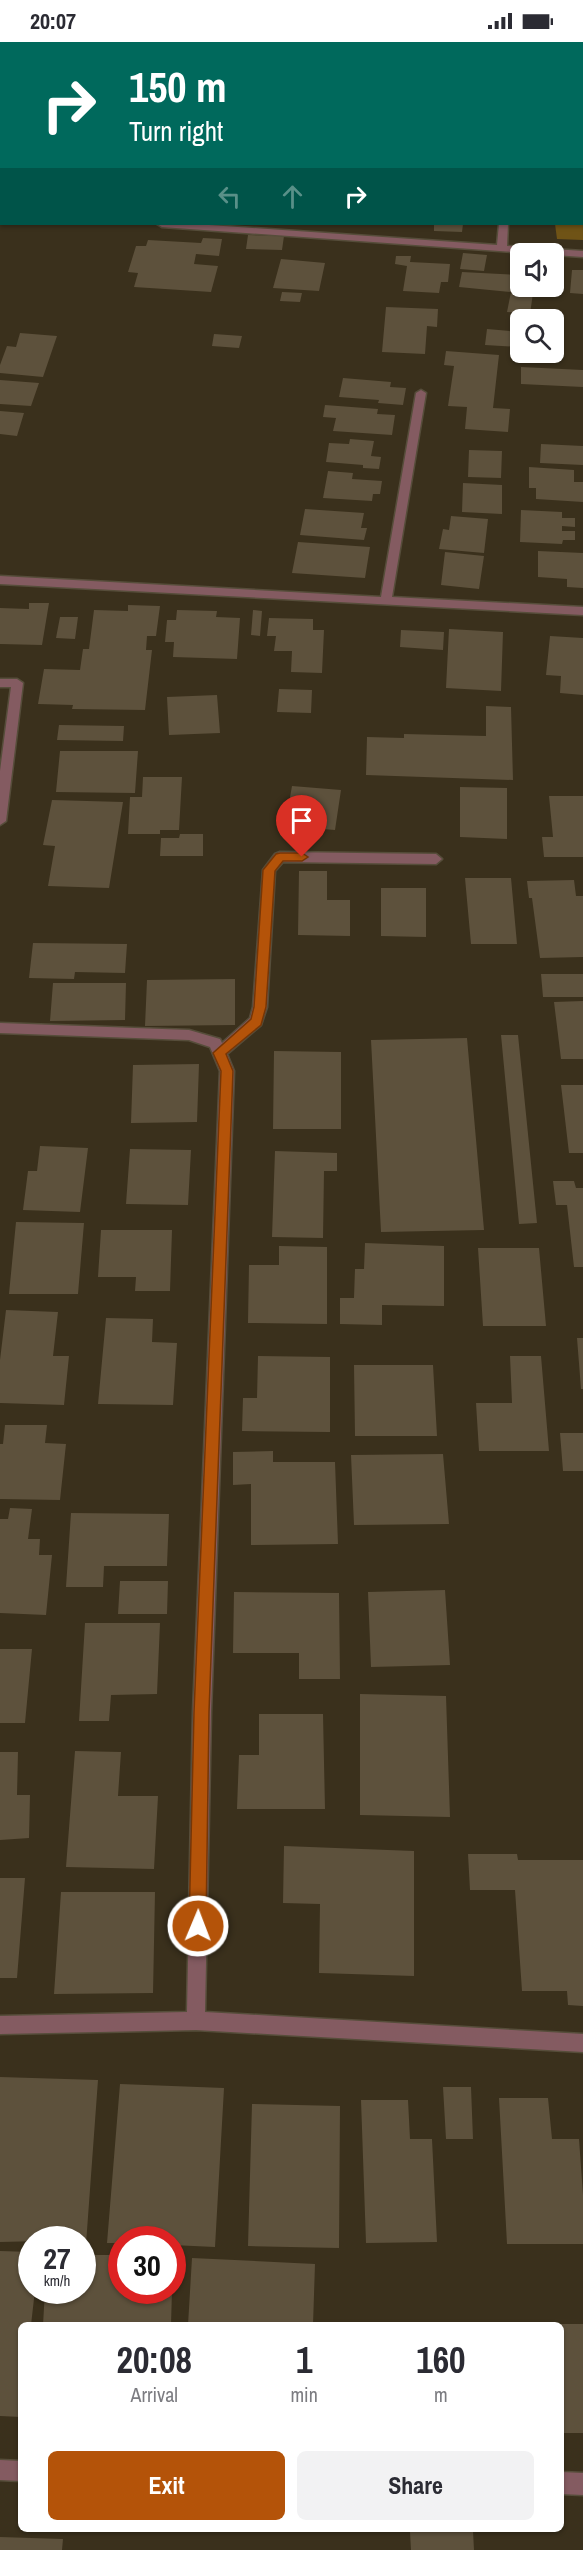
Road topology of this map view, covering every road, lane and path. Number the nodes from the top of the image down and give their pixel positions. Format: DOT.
graph roads {
  1 [pos="200,225"];
  2 [pos="504,225"];
  3 [pos="238,226"];
  4 [pos="502,248"];
  5 [pos="583,254"];
  6 [pos="421,393"];
  7 [pos="0,580"];
  8 [pos="386,600"];
  9 [pos="583,611"];
  10 [pos="0,683"];
  11 [pos="0,820"];
  12 [pos="436,859"];
  13 [pos="0,1029"];
  14 [pos="219,1053"];
  15 [pos="196,2021"];
  16 [pos="0,2025"];
  17 [pos="583,2043"];
  18 [pos="0,2470"];
  19 [pos="18,2471"];
  20 [pos="564,2483"];
  21 [pos="583,2484"];
  1 -- 3 [label="street"];
  2 -- 4 [label="street"];
  3 -- 4 [label="street"];
  4 -- 5 [label="street"];
  6 -- 8 [label="street"];
  7 -- 8 [label="street"];
  8 -- 9 [label="street"];
  10 -- 11 [label="street"];
  12 -- 14 [label="street"];
  13 -- 14 [label="street"];
  14 -- 15 [label="street"];
  15 -- 16 [label="street"];
  15 -- 17 [label="street"];
  18 -- 19 [label="street"];
  20 -- 21 [label="street"];
}
